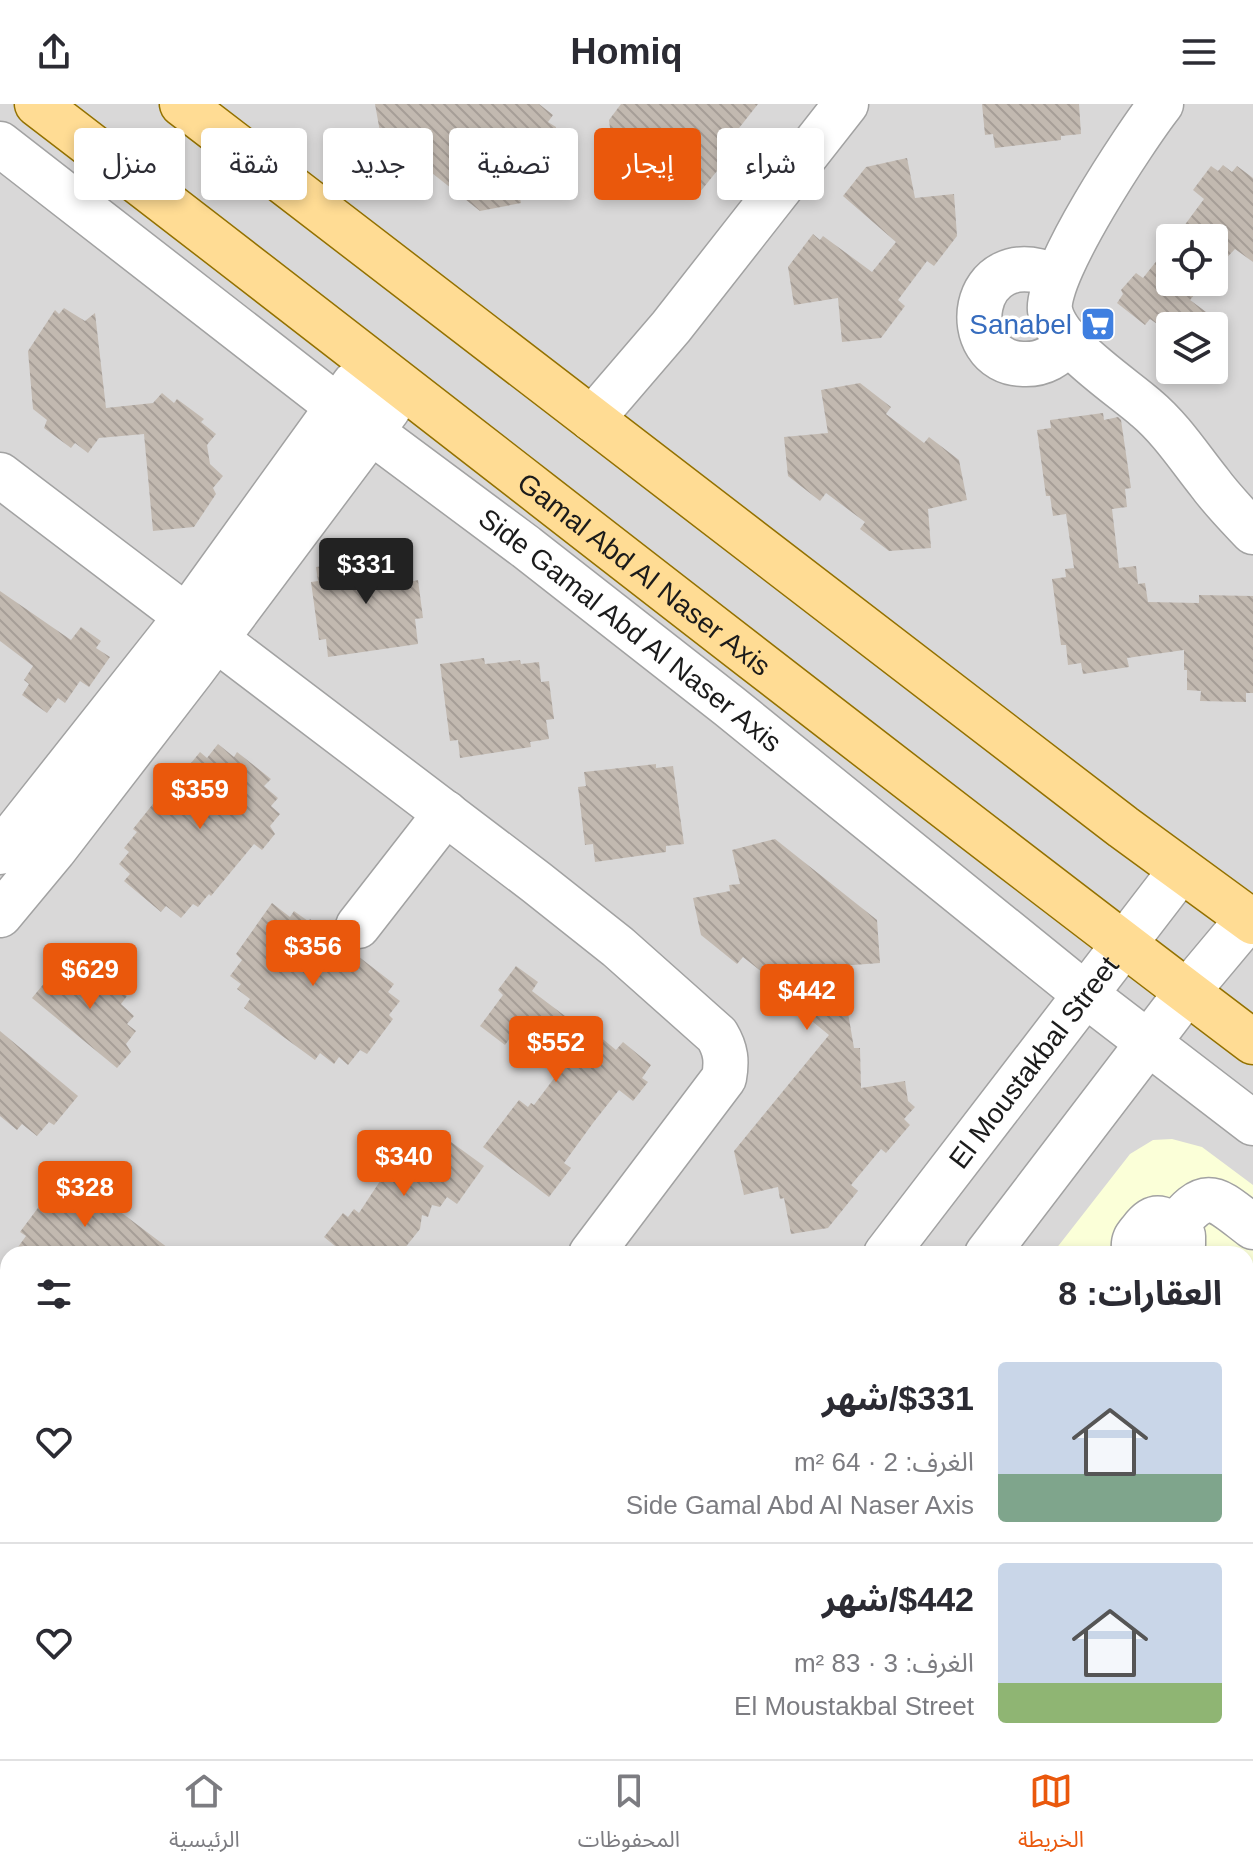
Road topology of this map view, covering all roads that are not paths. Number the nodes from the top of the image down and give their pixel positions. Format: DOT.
graph roads {
  1 [pos="37,104"];
  2 [pos="182,104"];
  3 [pos="846,104"];
  4 [pos="1161,104"];
  5 [pos="0,144"];
  6 [pos="1056,277"];
  7 [pos="1070,341"];
  8 [pos="371,359"];
  9 [pos="406,387"];
  10 [pos="354,419"];
  11 [pos="592,419"];
  12 [pos="0,475"];
  13 [pos="1253,532"];
  14 [pos="201,627"];
  15 [pos="446,813"];
  16 [pos="0,852"];
  17 [pos="1181,870"];
  18 [pos="0,915"];
  19 [pos="1251,920"];
  20 [pos="358,926"];
  21 [pos="1122,944"];
  22 [pos="1187,992"];
  23 [pos="1086,995"];
  24 [pos="1253,1042"];
  25 [pos="1148,1043"];
  26 [pos="1253,1123"];
  27 [pos="1253,1227"];
  28 [pos="1175,1241"];
  29 [pos="597,1246"];
  30 [pos="892,1246"];
  31 [pos="993,1246"];
  32 [pos="1133,1246"];
  1 -- 8 [label="main road, Gamal Abd Al Naser Axis"];
  2 -- 11 [label="main road"];
  3 -- 11 [label="street"];
  4 -- 6 [label="street"];
  5 -- 10 [label="street, Side Gamal Abd Al Naser Axis"];
  6 -- 7 [label="street"];
  6 -- 7 [label="street"];
  7 -- 13 [label="street"];
  8 -- 9 [label="main road, Gamal Abd Al Naser Axis"];
  8 -- 10 [label="street"];
  9 -- 10 [label="street"];
  9 -- 21 [label="main road, Gamal Abd Al Naser Axis"];
  10 -- 14 [label="street"];
  10 -- 23 [label="street, Side Gamal Abd Al Naser Axis"];
  11 -- 17 [label="main road"];
  12 -- 14 [label="street"];
  14 -- 15 [label="street"];
  14 -- 16 [label="street"];
  14 -- 18 [label="street"];
  15 -- 20 [label="street"];
  15 -- 29 [label="street"];
  17 -- 19 [label="main road"];
  17 -- 21 [label="street, El Moustakbal Street"];
  19 -- 22 [label="street"];
  21 -- 22 [label="main road, Gamal Abd Al Naser Axis"];
  21 -- 23 [label="street, El Moustakbal Street"];
  22 -- 24 [label="main road, Gamal Abd Al Naser Axis"];
  22 -- 25 [label="street"];
  23 -- 25 [label="street, Side Gamal Abd Al Naser Axis"];
  23 -- 30 [label="street, El Moustakbal Street"];
  25 -- 26 [label="street, Side Gamal Abd Al Naser Axis"];
  25 -- 31 [label="street"];
  27 -- 28 [label="street"];
  28 -- 32 [label="street"];
}
